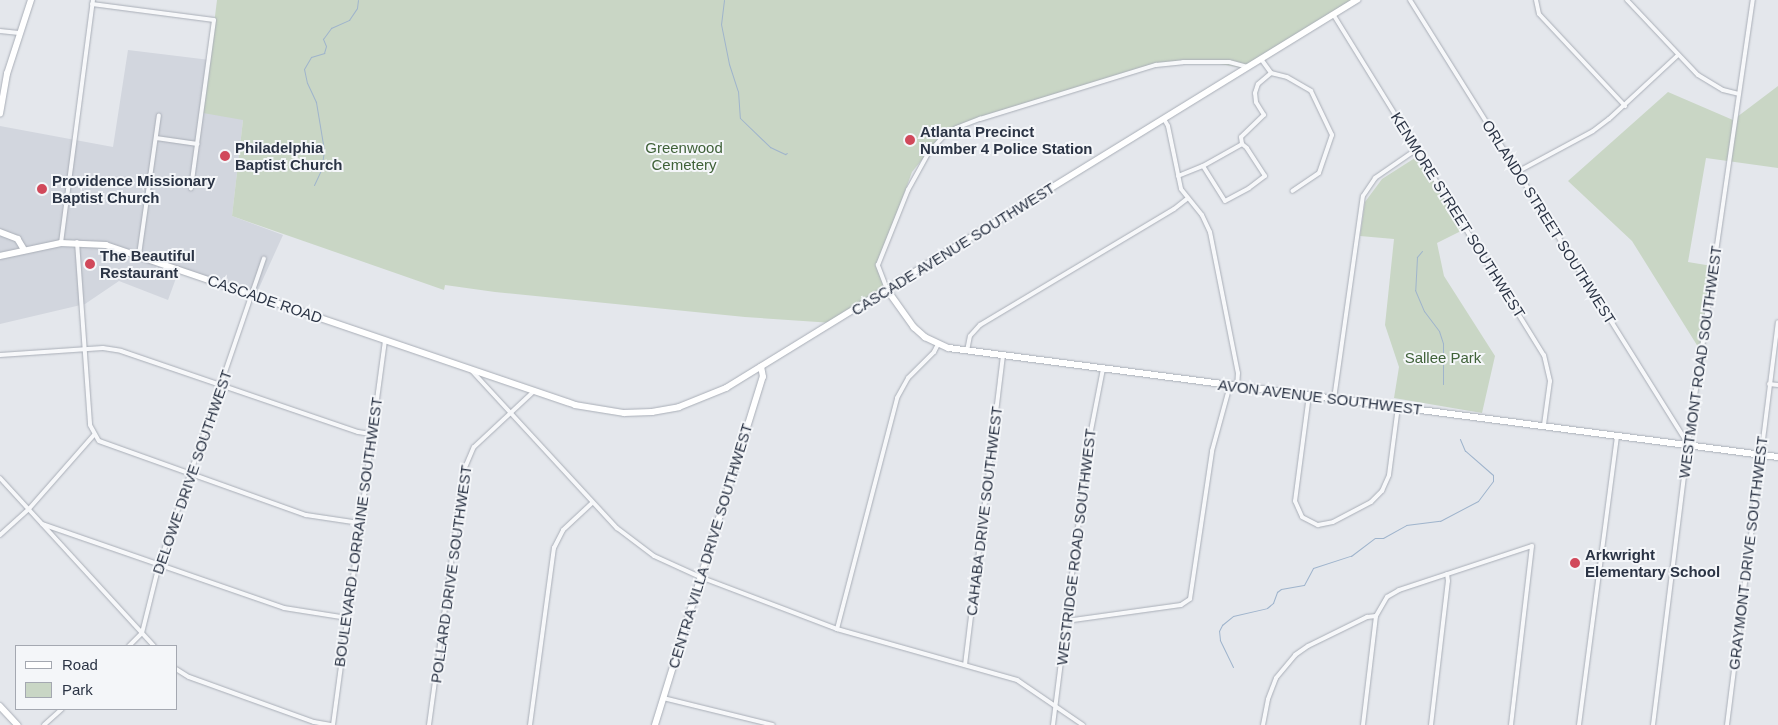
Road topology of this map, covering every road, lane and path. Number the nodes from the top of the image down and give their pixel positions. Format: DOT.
graph roads {
  1 [pos="31,0"];
  2 [pos="1356,0"];
  3 [pos="1410,0"];
  4 [pos="1536,0"];
  5 [pos="1627,0"];
  6 [pos="1753,0"];
  7 [pos="92,2"];
  8 [pos="1333,14"];
  9 [pos="0,31"];
  10 [pos="19,33"];
  11 [pos="1678,54"];
  12 [pos="1261,59"];
  13 [pos="1248,67"];
  14 [pos="1271,73"];
  15 [pos="1739,94"];
  16 [pos="1624,106"];
  17 [pos="0,114"];
  18 [pos="159,115"];
  19 [pos="1164,119"];
  20 [pos="156,138"];
  21 [pos="198,144"];
  22 [pos="1242,144"];
  23 [pos="1416,149"];
  24 [pos="1203,166"];
  25 [pos="1517,172"];
  26 [pos="1178,176"];
  27 [pos="192,188"];
  28 [pos="1292,191"];
  29 [pos="1187,198"];
  30 [pos="0,232"];
  31 [pos="61,242"];
  32 [pos="77,242"];
  33 [pos="24,249"];
  34 [pos="139,255"];
  35 [pos="0,256"];
  36 [pos="264,259"];
  37 [pos="887,289"];
  38 [pos="253,294"];
  39 [pos="1778,322"];
  40 [pos="385,340"];
  41 [pos="938,344"];
  42 [pos="85,350"];
  43 [pos="967,351"];
  44 [pos="0,355"];
  45 [pos="1003,356"];
  46 [pos="761,367"];
  47 [pos="470,369"];
  48 [pos="1103,369"];
  49 [pos="1769,384"];
  50 [pos="222,385"];
  51 [pos="1778,385"];
  52 [pos="1234,386"];
  53 [pos="526,388"];
  54 [pos="534,391"];
  55 [pos="1308,395"];
  56 [pos="1334,399"];
  57 [pos="1398,407"];
  58 [pos="511,412"];
  59 [pos="1544,426"];
  60 [pos="371,434"];
  61 [pos="1617,435"];
  62 [pos="94,436"];
  63 [pos="1688,444"];
  64 [pos="1760,454"];
  65 [pos="1778,457"];
  66 [pos="190,475"];
  67 [pos="0,478"];
  68 [pos="592,503"];
  69 [pos="28,510"];
  70 [pos="359,523"];
  71 [pos="42,524"];
  72 [pos="0,535"];
  73 [pos="159,565"];
  74 [pos="1447,574"];
  75 [pos="700,577"];
  76 [pos="1376,616"];
  77 [pos="347,618"];
  78 [pos="1066,621"];
  79 [pos="837,629"];
  80 [pos="142,633"];
  81 [pos="130,645"];
  82 [pos="153,645"];
  83 [pos="965,665"];
  84 [pos="178,670"];
  85 [pos="663,698"];
  86 [pos="1055,705"];
  87 [pos="0,706"];
  88 [pos="61,710"];
  89 [pos="756,723"];
  90 [pos="18,725"];
  91 [pos="44,725"];
  92 [pos="332,725"];
  93 [pos="429,725"];
  94 [pos="530,725"];
  95 [pos="655,725"];
  96 [pos="773,725"];
  97 [pos="1053,725"];
  98 [pos="1083,725"];
  99 [pos="1263,725"];
  100 [pos="1363,725"];
  101 [pos="1431,725"];
  102 [pos="1511,725"];
  103 [pos="1579,725"];
  104 [pos="1653,725"];
  105 [pos="1727,725"];
  1 -- 10 [label="main road"];
  2 -- 8 [label="main road, CASCADE AVENUE SOUTHWEST"];
  3 -- 25 [label="street, ORLANDO STREET SOUTHWEST"];
  4 -- 16 [label="street"];
  5 -- 11 [label="street"];
  6 -- 15 [label="street, WESTMONT ROAD SOUTHWEST"];
  7 -- 21 [label="street"];
  7 -- 31 [label="street"];
  8 -- 12 [label="main road, CASCADE AVENUE SOUTHWEST"];
  8 -- 23 [label="street, KENMORE STREET SOUTHWEST"];
  9 -- 10 [label="street"];
  10 -- 17 [label="main road"];
  11 -- 15 [label="street"];
  11 -- 16 [label="street"];
  12 -- 13 [label="main road, CASCADE AVENUE SOUTHWEST"];
  12 -- 14 [label="street"];
  13 -- 19 [label="main road, CASCADE AVENUE SOUTHWEST"];
  13 -- 37 [label="street"];
  14 -- 22 [label="street"];
  14 -- 28 [label="street"];
  15 -- 63 [label="street, WESTMONT ROAD SOUTHWEST"];
  16 -- 25 [label="street"];
  18 -- 20 [label="street"];
  19 -- 26 [label="street"];
  19 -- 37 [label="main road, CASCADE AVENUE SOUTHWEST"];
  20 -- 21 [label="street"];
  20 -- 34 [label="street"];
  21 -- 27 [label="street"];
  22 -- 24 [label="street"];
  22 -- 24 [label="street"];
  23 -- 56 [label="street"];
  23 -- 59 [label="street, KENMORE STREET SOUTHWEST"];
  24 -- 26 [label="street"];
  25 -- 63 [label="street, ORLANDO STREET SOUTHWEST"];
  26 -- 29 [label="street"];
  29 -- 43 [label="street"];
  29 -- 52 [label="street"];
  30 -- 33 [label="main road"];
  31 -- 32 [label="main road, CASCADE ROAD"];
  31 -- 33 [label="main road, CASCADE ROAD"];
  32 -- 34 [label="main road, CASCADE ROAD"];
  32 -- 42 [label="street"];
  33 -- 35 [label="main road, CASCADE ROAD"];
  34 -- 38 [label="main road, CASCADE ROAD"];
  36 -- 38 [label="street, DELOWE DRIVE SOUTHWEST"];
  37 -- 41 [label="main road, AVON AVENUE SOUTHWEST"];
  37 -- 46 [label="main road, CASCADE AVENUE SOUTHWEST"];
  38 -- 40 [label="main road, CASCADE ROAD"];
  38 -- 50 [label="street, DELOWE DRIVE SOUTHWEST"];
  39 -- 49 [label="street, GRAYMONT DRIVE SOUTHWEST"];
  40 -- 47 [label="main road, CASCADE ROAD"];
  40 -- 60 [label="street, BOULEVARD LORRAINE SOUTHWEST"];
  41 -- 43 [label="main road, AVON AVENUE SOUTHWEST"];
  41 -- 79 [label="street"];
  42 -- 44 [label="street"];
  42 -- 50 [label="street"];
  42 -- 62 [label="street"];
  43 -- 45 [label="main road, AVON AVENUE SOUTHWEST"];
  45 -- 48 [label="main road, AVON AVENUE SOUTHWEST"];
  45 -- 83 [label="street, CAHABA DRIVE SOUTHWEST"];
  46 -- 54 [label="main road, CASCADE AVENUE SOUTHWEST"];
  46 -- 75 [label="main road, CENTRA VILLA DRIVE SOUTHWEST"];
  47 -- 53 [label="main road, CASCADE ROAD"];
  47 -- 58 [label="street"];
  48 -- 52 [label="main road, AVON AVENUE SOUTHWEST"];
  48 -- 78 [label="street, WESTRIDGE ROAD SOUTHWEST"];
  49 -- 51 [label="street"];
  49 -- 64 [label="street, GRAYMONT DRIVE SOUTHWEST"];
  50 -- 60 [label="street"];
  50 -- 66 [label="street, DELOWE DRIVE SOUTHWEST"];
  52 -- 55 [label="main road, AVON AVENUE SOUTHWEST"];
  52 -- 78 [label="street"];
  53 -- 54 [label="main road, CASCADE AVENUE SOUTHWEST"];
  54 -- 58 [label="street, POLLARD DRIVE SOUTHWEST"];
  55 -- 56 [label="main road, AVON AVENUE SOUTHWEST"];
  55 -- 57 [label="street"];
  56 -- 57 [label="main road, AVON AVENUE SOUTHWEST"];
  57 -- 59 [label="main road, AVON AVENUE SOUTHWEST"];
  58 -- 68 [label="street"];
  58 -- 93 [label="street, POLLARD DRIVE SOUTHWEST"];
  59 -- 61 [label="main road, AVON AVENUE SOUTHWEST"];
  60 -- 70 [label="street, BOULEVARD LORRAINE SOUTHWEST"];
  61 -- 63 [label="main road, AVON AVENUE SOUTHWEST"];
  61 -- 103 [label="street"];
  62 -- 66 [label="street"];
  62 -- 69 [label="street"];
  63 -- 64 [label="main road, AVON AVENUE SOUTHWEST"];
  63 -- 104 [label="street, WESTMONT ROAD SOUTHWEST"];
  64 -- 65 [label="main road, AVON AVENUE SOUTHWEST"];
  64 -- 105 [label="street, GRAYMONT DRIVE SOUTHWEST"];
  66 -- 70 [label="street"];
  66 -- 73 [label="street, DELOWE DRIVE SOUTHWEST"];
  67 -- 69 [label="street"];
  68 -- 75 [label="street"];
  68 -- 94 [label="street"];
  69 -- 71 [label="street"];
  69 -- 72 [label="street"];
  70 -- 77 [label="street, BOULEVARD LORRAINE SOUTHWEST"];
  71 -- 73 [label="street"];
  71 -- 80 [label="street"];
  73 -- 77 [label="street"];
  73 -- 80 [label="street, DELOWE DRIVE SOUTHWEST"];
  74 -- 76 [label="street"];
  74 -- 101 [label="street"];
  74 -- 102 [label="street"];
  75 -- 79 [label="street"];
  75 -- 85 [label="main road, CENTRA VILLA DRIVE SOUTHWEST"];
  76 -- 99 [label="street"];
  76 -- 100 [label="street"];
  77 -- 92 [label="street, BOULEVARD LORRAINE SOUTHWEST"];
  78 -- 86 [label="street, WESTRIDGE ROAD SOUTHWEST"];
  79 -- 83 [label="street"];
  80 -- 81 [label="street"];
  80 -- 82 [label="street"];
  83 -- 86 [label="street"];
  84 -- 92 [label="street"];
  85 -- 89 [label="street"];
  85 -- 95 [label="main road, CENTRA VILLA DRIVE SOUTHWEST"];
  86 -- 97 [label="street, WESTRIDGE ROAD SOUTHWEST"];
  86 -- 98 [label="street"];
  87 -- 90 [label="main road"];
  88 -- 91 [label="street"];
  89 -- 96 [label="street"];
}
